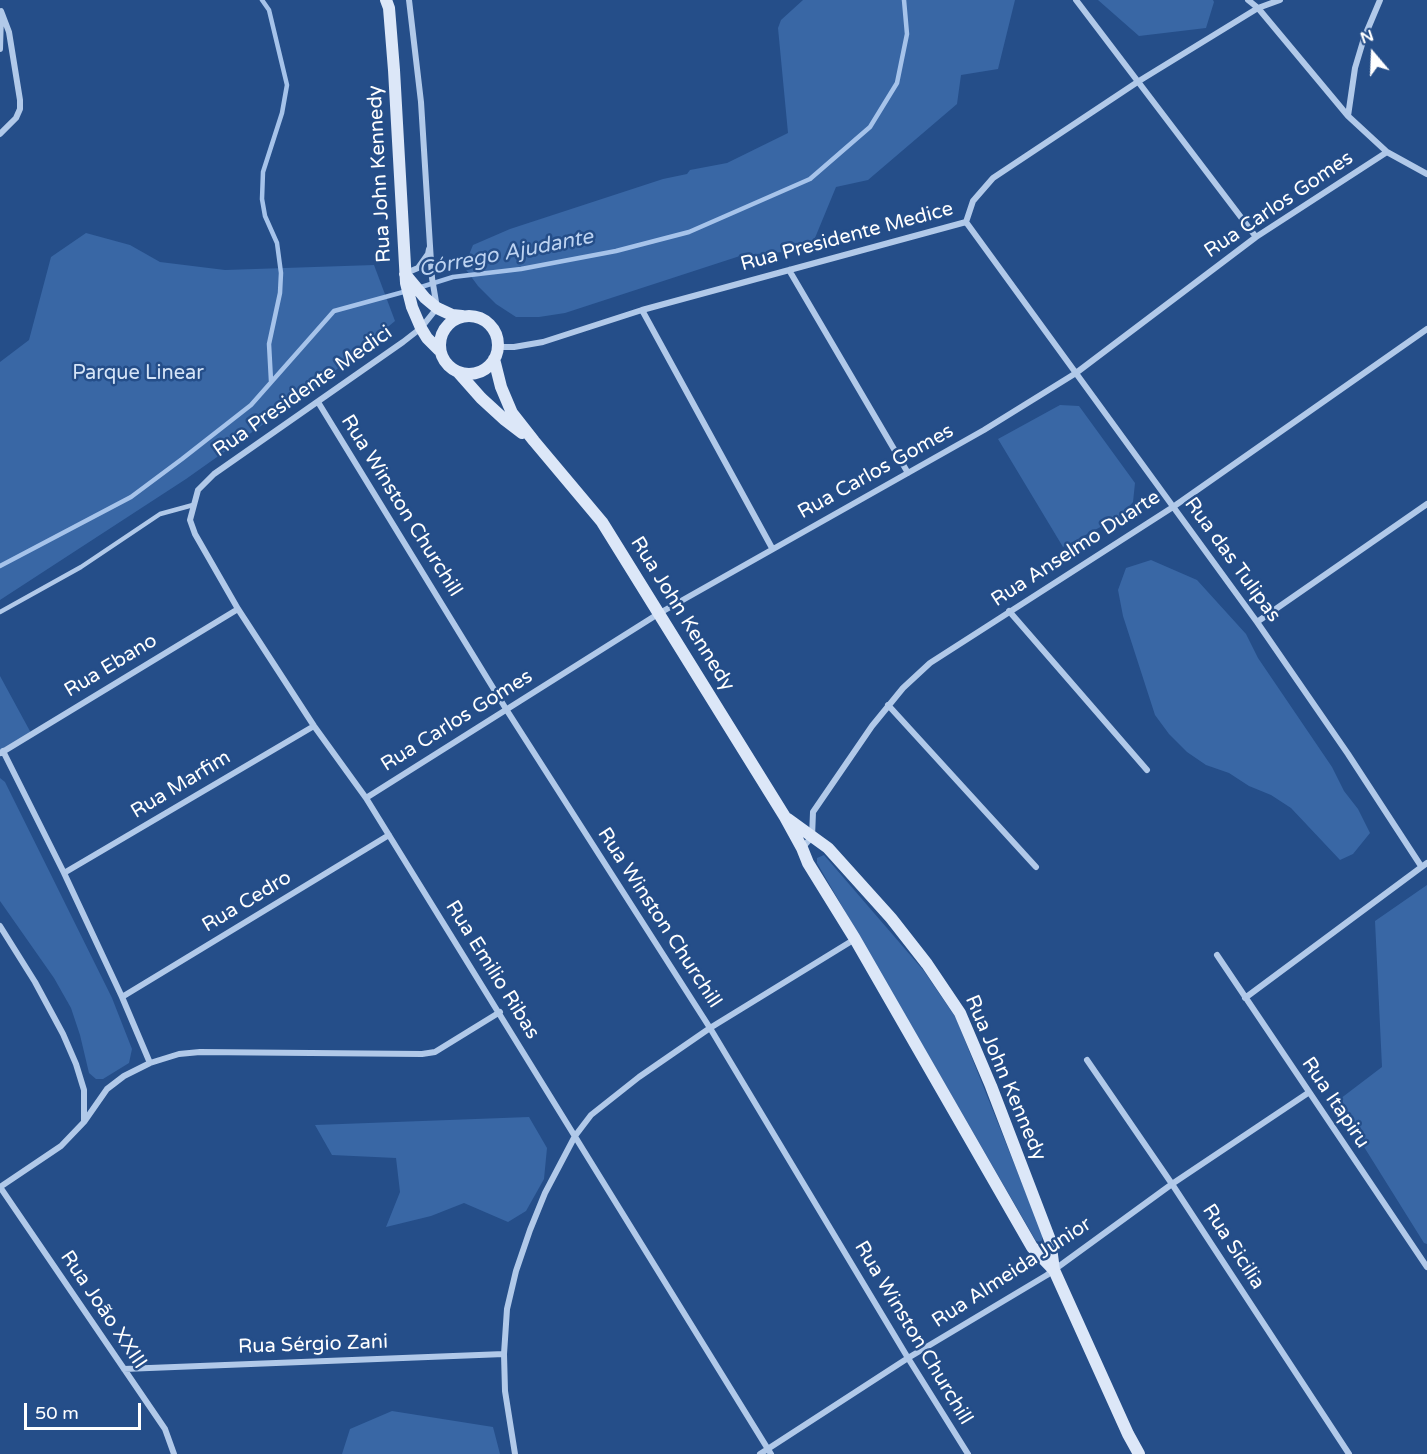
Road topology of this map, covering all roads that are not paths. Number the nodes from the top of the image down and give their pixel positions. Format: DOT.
graph roads {
  1 [pos="386,0"];
  2 [pos="409,0"];
  3 [pos="1076,0"];
  4 [pos="1248,0"];
  5 [pos="1280,0"];
  6 [pos="1380,0"];
  7 [pos="1258,8"];
  8 [pos="1,10"];
  9 [pos="0,49"];
  10 [pos="1139,81"];
  11 [pos="1348,116"];
  12 [pos="0,134"];
  13 [pos="1387,152"];
  14 [pos="1427,174"];
  15 [pos="966,222"];
  16 [pos="1256,237"];
  17 [pos="430,243"];
  18 [pos="789,270"];
  19 [pos="407,279"];
  20 [pos="437,309"];
  21 [pos="642,310"];
  22 [pos="462,316"];
  23 [pos="421,328"];
  24 [pos="1427,328"];
  25 [pos="498,346"];
  26 [pos="439,350"];
  27 [pos="494,359"];
  28 [pos="458,372"];
  29 [pos="1076,373"];
  30 [pos="318,402"];
  31 [pos="534,441"];
  32 [pos="908,473"];
  33 [pos="1427,504"];
  34 [pos="193,505"];
  35 [pos="1173,507"];
  36 [pos="772,548"];
  37 [pos="238,609"];
  38 [pos="1009,611"];
  39 [pos="0,612"];
  40 [pos="658,614"];
  41 [pos="1257,622"];
  42 [pos="888,705"];
  43 [pos="507,709"];
  44 [pos="314,726"];
  45 [pos="2,752"];
  46 [pos="1147,770"];
  47 [pos="366,798"];
  48 [pos="785,817"];
  49 [pos="389,835"];
  50 [pos="812,837"];
  51 [pos="802,848"];
  52 [pos="1424,865"];
  53 [pos="1036,867"];
  54 [pos="64,873"];
  55 [pos="0,926"];
  56 [pos="855,939"];
  57 [pos="1217,955"];
  58 [pos="122,997"];
  59 [pos="1245,998"];
  60 [pos="500,1012"];
  61 [pos="710,1028"];
  62 [pos="1087,1060"];
  63 [pos="150,1063"];
  64 [pos="1308,1093"];
  65 [pos="84,1122"];
  66 [pos="575,1136"];
  67 [pos="1172,1184"];
  68 [pos="0,1187"];
  69 [pos="1427,1267"];
  70 [pos="1054,1270"];
  71 [pos="504,1354"];
  72 [pos="908,1358"];
  73 [pos="124,1369"];
  74 [pos="769,1451"];
  75 [pos="174,1454"];
  76 [pos="515,1454"];
  77 [pos="760,1454"];
  78 [pos="968,1454"];
  79 [pos="1139,1454"];
  80 [pos="1349,1454"];
  1 -- 19 [label="street, Rua John Kennedy"];
  2 -- 17 [label="street"];
  3 -- 10 [label="street"];
  4 -- 7 [label="street"];
  5 -- 7 [label="street, Rua Presidente Medice"];
  6 -- 11 [label="street"];
  7 -- 10 [label="street, Rua Presidente Medice"];
  7 -- 11 [label="street"];
  8 -- 9 [label="street"];
  8 -- 12 [label="street"];
  10 -- 15 [label="street, Rua Presidente Medice"];
  10 -- 16 [label="street"];
  11 -- 13 [label="street"];
  13 -- 14 [label="street"];
  13 -- 16 [label="street, Rua Carlos Gomes"];
  15 -- 18 [label="street, Rua Presidente Medice"];
  15 -- 29 [label="street, Rua das Tulipas"];
  16 -- 29 [label="street, Rua Carlos Gomes"];
  17 -- 19 [label="street"];
  17 -- 20 [label="street"];
  18 -- 21 [label="street, Rua Presidente Medice"];
  18 -- 32 [label="street"];
  19 -- 20 [label="street, Rua John Kennedy"];
  19 -- 23 [label="street, Rua John Kennedy"];
  20 -- 22 [label="street, Rua John Kennedy"];
  20 -- 23 [label="street, Rua Presidente Medici"];
  21 -- 25 [label="street, Rua Presidente Medice"];
  21 -- 36 [label="street"];
  22 -- 25 [label="street"];
  22 -- 26 [label="street"];
  23 -- 26 [label="street, Rua John Kennedy"];
  23 -- 30 [label="street, Rua Presidente Medici"];
  24 -- 35 [label="street, Rua Anselmo Duarte"];
  25 -- 27 [label="street"];
  26 -- 28 [label="street"];
  27 -- 28 [label="street"];
  27 -- 31 [label="street, Rua John Kennedy"];
  28 -- 31 [label="street, Rua John Kennedy"];
  29 -- 32 [label="street, Rua Carlos Gomes"];
  29 -- 35 [label="street, Rua das Tulipas"];
  30 -- 34 [label="street, Rua Presidente Medici"];
  30 -- 43 [label="street, Rua Winston Churchill"];
  31 -- 40 [label="street, Rua John Kennedy"];
  32 -- 36 [label="street, Rua Carlos Gomes"];
  33 -- 41 [label="street"];
  34 -- 37 [label="street, Rua Emilio Ribas"];
  34 -- 39 [label="lane"];
  35 -- 38 [label="street, Rua Anselmo Duarte"];
  35 -- 41 [label="street, Rua das Tulipas"];
  36 -- 40 [label="street, Rua Carlos Gomes"];
  37 -- 44 [label="street, Rua Emilio Ribas"];
  37 -- 45 [label="street, Rua Ebano"];
  38 -- 42 [label="street, Rua Anselmo Duarte"];
  38 -- 46 [label="street"];
  40 -- 43 [label="street, Rua Carlos Gomes"];
  40 -- 48 [label="street, Rua John Kennedy"];
  41 -- 52 [label="street, Rua das Tulipas"];
  42 -- 50 [label="street, Rua Anselmo Duarte"];
  42 -- 53 [label="street"];
  43 -- 47 [label="street, Rua Carlos Gomes"];
  43 -- 61 [label="street, Rua Winston Churchill"];
  44 -- 47 [label="street, Rua Emilio Ribas"];
  44 -- 54 [label="street, Rua Marfim"];
  45 -- 54 [label="street"];
  47 -- 49 [label="street, Rua Emilio Ribas"];
  48 -- 50 [label="street, Rua John Kennedy"];
  48 -- 51 [label="street, Rua John Kennedy"];
  49 -- 58 [label="street, Rua Cedro"];
  49 -- 60 [label="street, Rua Emilio Ribas"];
  50 -- 51 [label="street"];
  50 -- 70 [label="street, Rua John Kennedy"];
  51 -- 56 [label="street, Rua John Kennedy"];
  52 -- 59 [label="street"];
  54 -- 58 [label="street"];
  55 -- 65 [label="street"];
  56 -- 61 [label="street"];
  56 -- 70 [label="street, Rua John Kennedy"];
  57 -- 59 [label="street, Rua Itapiru"];
  58 -- 63 [label="street"];
  59 -- 64 [label="street, Rua Itapiru"];
  60 -- 63 [label="street"];
  60 -- 66 [label="street, Rua Emilio Ribas"];
  61 -- 66 [label="street"];
  61 -- 72 [label="street, Rua Winston Churchill"];
  62 -- 67 [label="street, Rua Sicilia"];
  63 -- 65 [label="street"];
  64 -- 67 [label="street, Rua Almeida Junior"];
  64 -- 69 [label="street, Rua Itapiru"];
  65 -- 68 [label="street"];
  66 -- 71 [label="street"];
  66 -- 74 [label="street, Rua Emilio Ribas"];
  67 -- 70 [label="street, Rua Almeida Junior"];
  67 -- 80 [label="street, Rua Sicilia"];
  68 -- 73 [label="street, Rua João XXIII"];
  70 -- 72 [label="street, Rua Almeida Junior"];
  70 -- 79 [label="street, Rua John Kennedy"];
  71 -- 73 [label="street, Rua Sérgio Zani"];
  71 -- 76 [label="street"];
  72 -- 74 [label="street, Rua Almeida Junior"];
  72 -- 78 [label="street, Rua Winston Churchill"];
  73 -- 75 [label="street, Rua João XXIII"];
  74 -- 77 [label="street, Rua Almeida Junior"];
}
